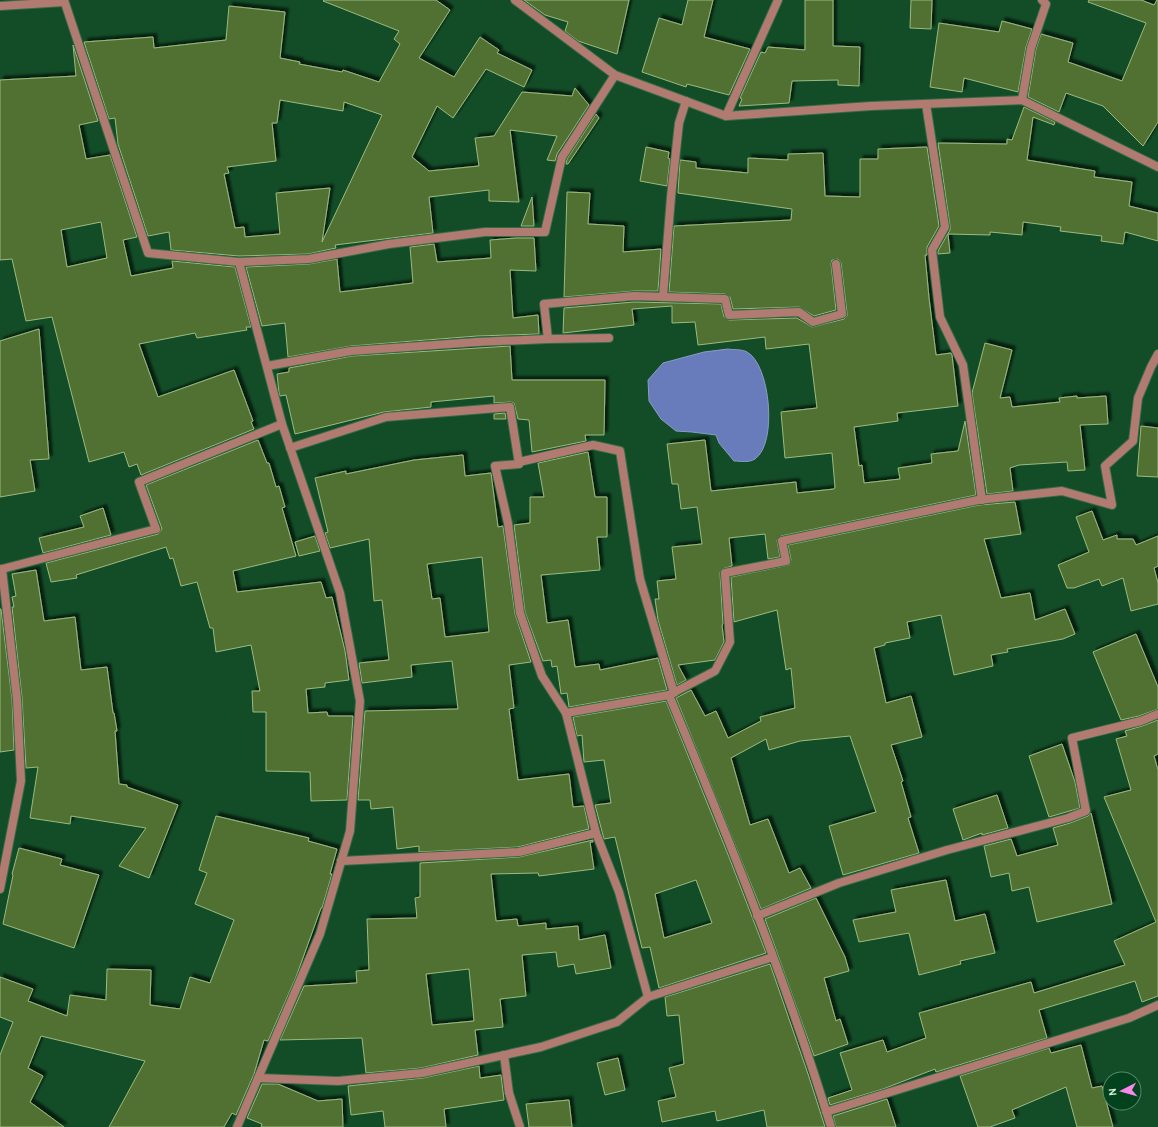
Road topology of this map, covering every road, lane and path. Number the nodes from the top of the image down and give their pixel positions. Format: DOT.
graph roads {
  1 [pos="515,0"];
  2 [pos="778,0"];
  3 [pos="1042,0"];
  4 [pos="64,1"];
  5 [pos="0,6"];
  6 [pos="615,75"];
  7 [pos="1022,100"];
  8 [pos="686,101"];
  9 [pos="926,104"];
  10 [pos="726,116"];
  11 [pos="1158,167"];
  12 [pos="239,262"];
  13 [pos="836,264"];
  14 [pos="663,297"];
  15 [pos="609,338"];
  16 [pos="548,339"];
  17 [pos="1158,354"];
  18 [pos="267,366"];
  19 [pos="282,424"];
  20 [pos="290,448"];
  21 [pos="519,462"];
  22 [pos="982,500"];
  23 [pos="1,569"];
  24 [pos="671,694"];
  25 [pos="566,713"];
  26 [pos="1158,714"];
  27 [pos="596,833"];
  28 [pos="341,861"];
  29 [pos="0,888"];
  30 [pos="757,916"];
  31 [pos="773,957"];
  32 [pos="648,997"];
  33 [pos="1157,1008"];
  34 [pos="504,1055"];
  35 [pos="258,1078"];
  36 [pos="826,1112"];
  37 [pos="237,1127"];
  38 [pos="520,1127"];
  39 [pos="831,1127"];
  1 -- 6 [label="street"];
  2 -- 10 [label="street"];
  3 -- 7 [label="street"];
  4 -- 5 [label="street"];
  4 -- 12 [label="street"];
  6 -- 8 [label="street"];
  6 -- 12 [label="street"];
  7 -- 9 [label="street"];
  7 -- 11 [label="street"];
  8 -- 10 [label="street"];
  8 -- 14 [label="street"];
  9 -- 10 [label="street"];
  9 -- 22 [label="street"];
  12 -- 18 [label="street"];
  13 -- 14 [label="street"];
  14 -- 16 [label="street"];
  15 -- 16 [label="street"];
  16 -- 18 [label="street"];
  17 -- 22 [label="street"];
  18 -- 19 [label="street"];
  19 -- 20 [label="street"];
  19 -- 23 [label="street"];
  20 -- 21 [label="street"];
  20 -- 28 [label="street"];
  21 -- 24 [label="street"];
  21 -- 25 [label="street"];
  22 -- 24 [label="street"];
  23 -- 29 [label="street"];
  24 -- 25 [label="street"];
  24 -- 30 [label="street"];
  25 -- 27 [label="street"];
  26 -- 30 [label="street"];
  27 -- 28 [label="street"];
  27 -- 32 [label="street"];
  28 -- 35 [label="street"];
  30 -- 31 [label="street"];
  31 -- 32 [label="street"];
  31 -- 36 [label="street"];
  32 -- 34 [label="street"];
  33 -- 36 [label="street"];
  34 -- 35 [label="street"];
  34 -- 38 [label="street"];
  35 -- 37 [label="street"];
  36 -- 39 [label="street"];
}
